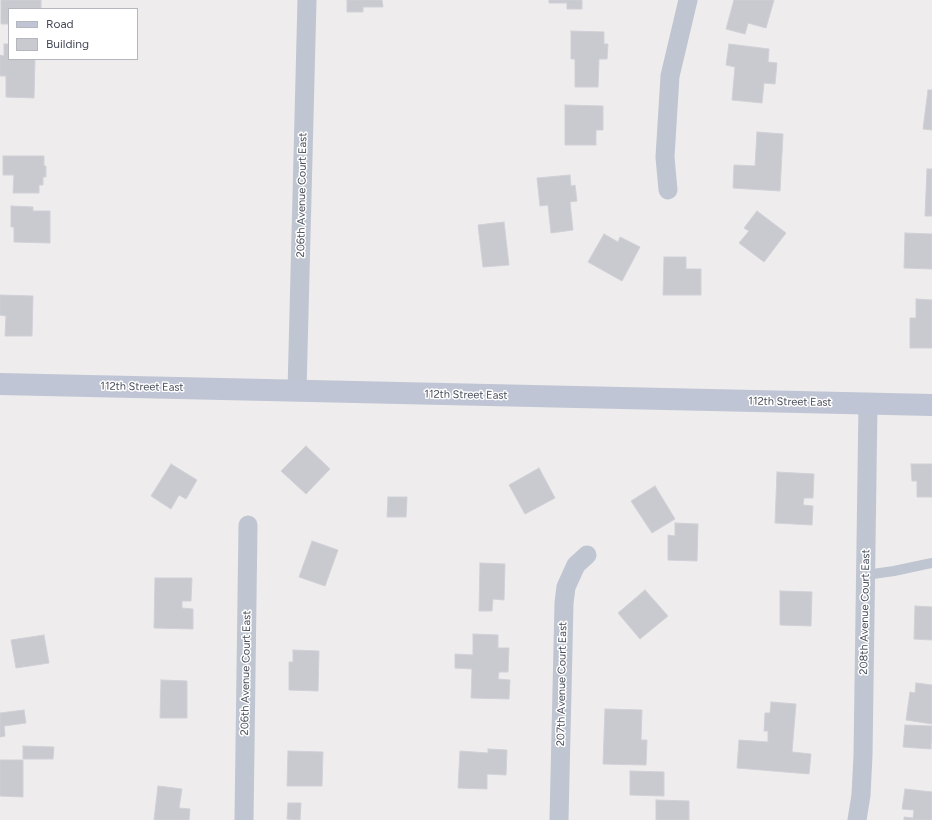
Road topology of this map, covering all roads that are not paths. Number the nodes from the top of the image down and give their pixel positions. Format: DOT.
graph roads {
  1 [pos="307,0"];
  2 [pos="688,0"];
  3 [pos="668,190"];
  4 [pos="0,384"];
  5 [pos="297,391"];
  6 [pos="868,404"];
  7 [pos="932,405"];
  8 [pos="248,525"];
  9 [pos="587,554"];
  10 [pos="932,563"];
  11 [pos="866,575"];
  12 [pos="244,820"];
  13 [pos="559,820"];
  14 [pos="857,820"];
  1 -- 5 [label="street, 206th Avenue Court East"];
  2 -- 3 [label="street"];
  4 -- 5 [label="street, 112th Street East"];
  5 -- 6 [label="street, 112th Street East"];
  6 -- 7 [label="street, 112th Street East"];
  6 -- 11 [label="street, 208th Avenue Court East"];
  8 -- 12 [label="street, 206th Avenue Court East"];
  9 -- 13 [label="street, 207th Avenue Court East"];
  10 -- 11 [label="lane"];
  11 -- 14 [label="street, 208th Avenue Court East"];
}
